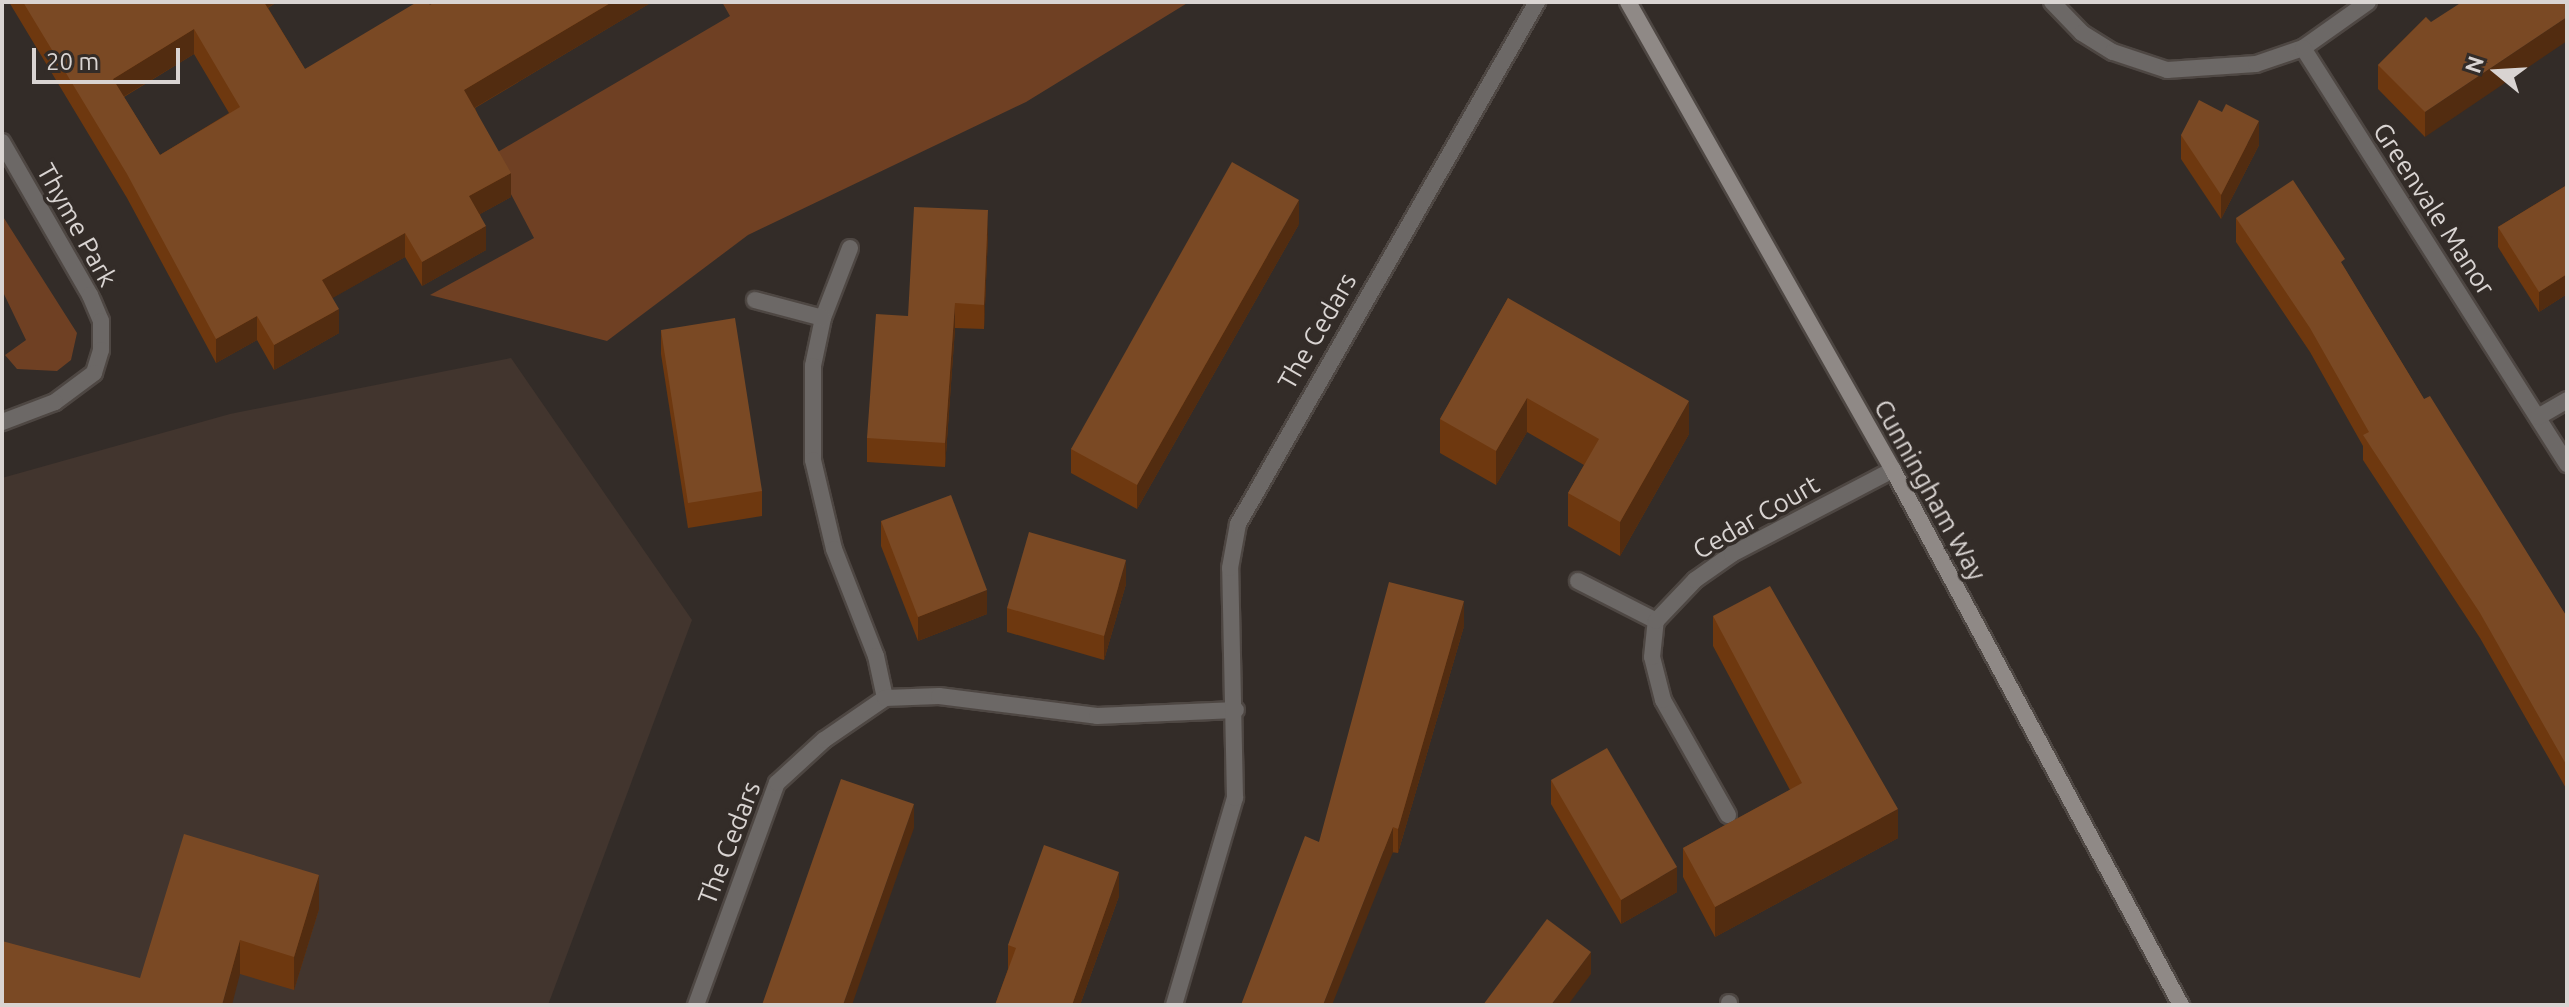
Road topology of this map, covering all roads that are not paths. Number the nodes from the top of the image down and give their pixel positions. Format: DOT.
graph roads {
  1 [pos="1537,2"];
  2 [pos="1628,2"];
  3 [pos="2052,2"];
  4 [pos="2368,2"];
  5 [pos="2303,48"];
  6 [pos="2,142"];
  7 [pos="850,248"];
  8 [pos="755,300"];
  9 [pos="823,318"];
  10 [pos="2567,400"];
  11 [pos="2538,417"];
  12 [pos="2,422"];
  13 [pos="2567,464"];
  14 [pos="1893,470"];
  15 [pos="1578,581"];
  16 [pos="1656,621"];
  17 [pos="885,698"];
  18 [pos="1236,710"];
  19 [pos="1728,815"];
  20 [pos="696,1005"];
  21 [pos="1174,1005"];
  22 [pos="2181,1005"];
  1 -- 18 [label="street, The Cedars"];
  2 -- 14 [label="street, Cunningham Way"];
  3 -- 5 [label="street"];
  4 -- 5 [label="street"];
  5 -- 11 [label="street, Greenvale Manor"];
  6 -- 12 [label="street, Thyme Park"];
  7 -- 9 [label="street"];
  8 -- 9 [label="street"];
  9 -- 17 [label="street"];
  10 -- 11 [label="street"];
  11 -- 13 [label="street, Greenvale Manor"];
  14 -- 16 [label="street, Cedar Court"];
  14 -- 22 [label="street, Cunningham Way"];
  15 -- 16 [label="street"];
  16 -- 19 [label="street"];
  17 -- 18 [label="street"];
  17 -- 20 [label="street, The Cedars"];
  18 -- 21 [label="street, The Cedars"];
}
